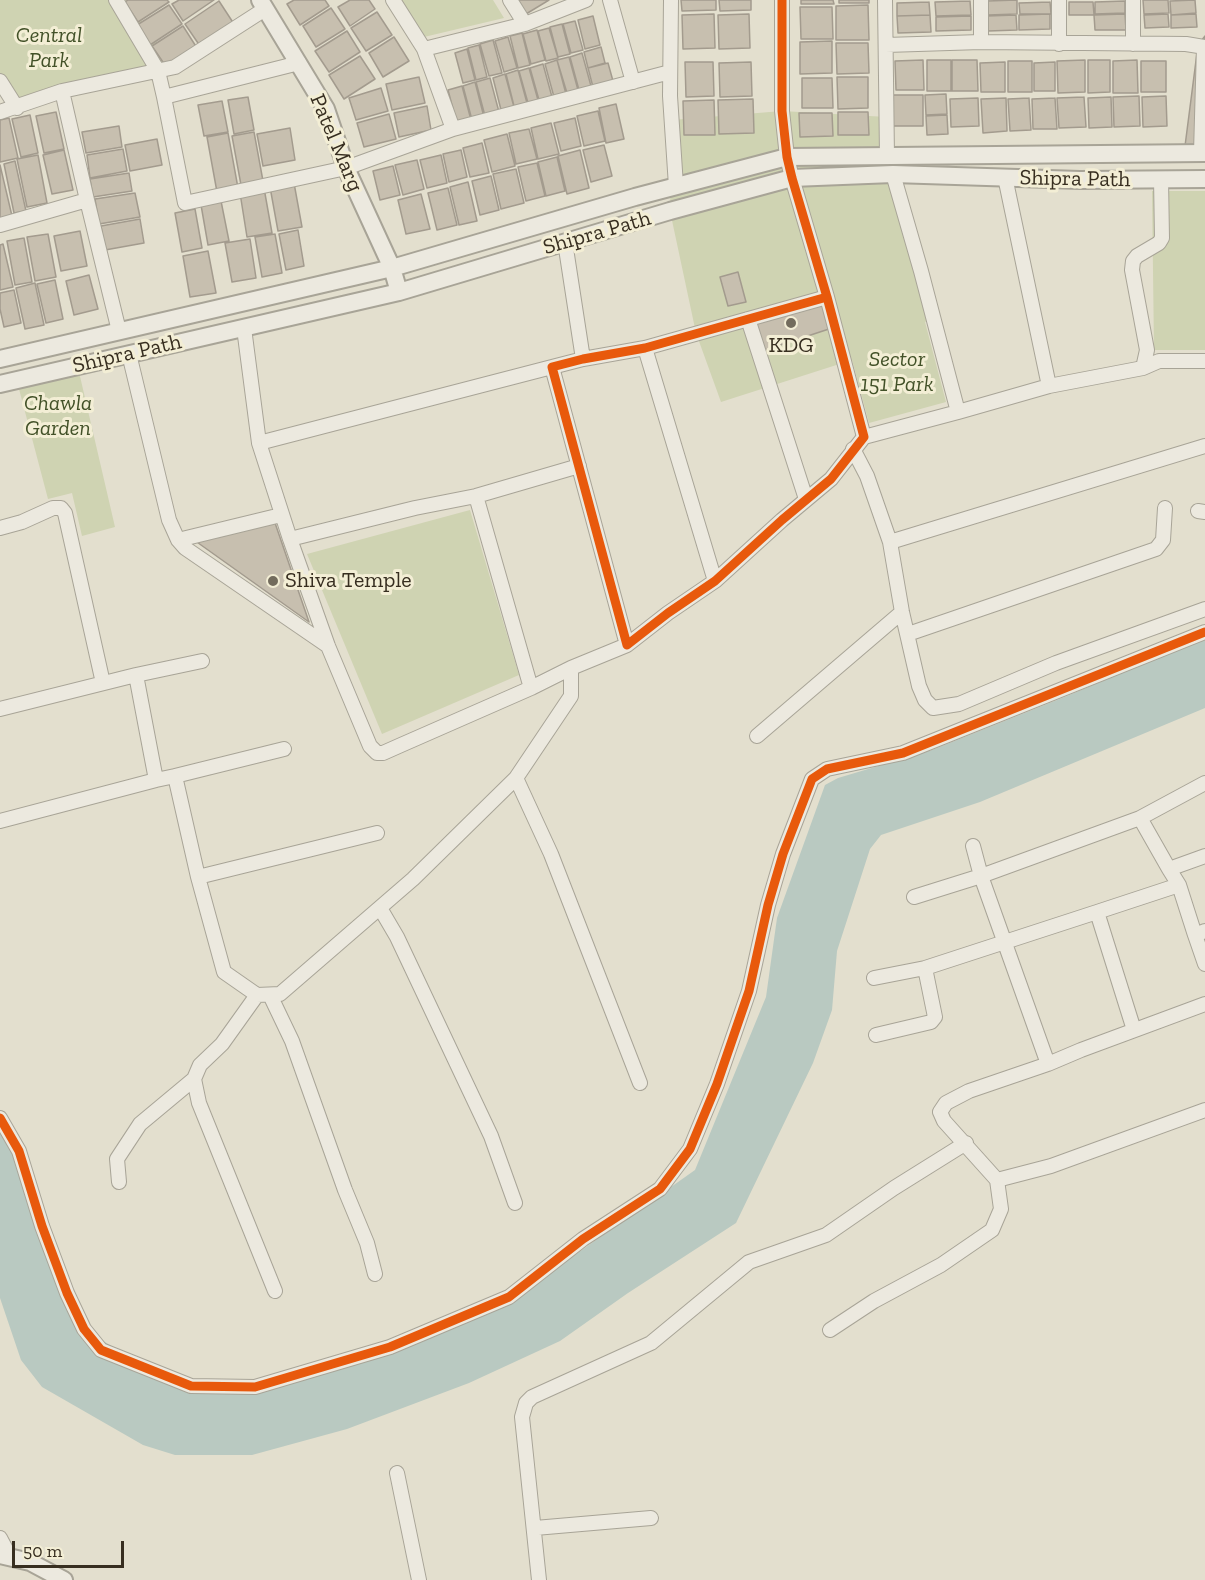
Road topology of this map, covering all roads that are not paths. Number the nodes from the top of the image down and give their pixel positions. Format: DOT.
graph roads {
  1 [pos="116,0"];
  2 [pos="393,0"];
  3 [pos="510,0"];
  4 [pos="586,0"];
  5 [pos="610,0"];
  6 [pos="671,0"];
  7 [pos="782,0"];
  8 [pos="885,0"];
  9 [pos="981,0"];
  10 [pos="1059,0"];
  11 [pos="1133,0"];
  12 [pos="263,4"];
  13 [pos="525,24"];
  14 [pos="981,42"];
  15 [pos="1059,44"];
  16 [pos="1133,44"];
  17 [pos="886,45"];
  18 [pos="1204,47"];
  19 [pos="424,50"];
  20 [pos="298,63"];
  21 [pos="158,71"];
  22 [pos="670,72"];
  23 [pos="0,81"];
  24 [pos="633,82"];
  25 [pos="62,91"];
  26 [pos="164,97"];
  27 [pos="17,108"];
  28 [pos="0,112"];
  29 [pos="453,129"];
  30 [pos="1203,153"];
  31 [pos="887,156"];
  32 [pos="787,157"];
  33 [pos="346,168"];
  34 [pos="893,174"];
  35 [pos="1005,177"];
  36 [pos="792,178"];
  37 [pos="1205,179"];
  38 [pos="1161,180"];
  39 [pos="676,186"];
  40 [pos="87,201"];
  41 [pos="0,225"];
  42 [pos="565,242"];
  43 [pos="392,268"];
  44 [pos="399,292"];
  45 [pos="826,297"];
  46 [pos="748,319"];
  47 [pos="244,328"];
  48 [pos="118,331"];
  49 [pos="645,348"];
  50 [pos="129,354"];
  51 [pos="583,358"];
  52 [pos="0,359"];
  53 [pos="1205,362"];
  54 [pos="552,367"];
  55 [pos="1143,368"];
  56 [pos="0,384"];
  57 [pos="1049,386"];
  58 [pos="958,412"];
  59 [pos="864,437"];
  60 [pos="259,442"];
  61 [pos="1205,446"];
  62 [pos="853,449"];
  63 [pos="579,466"];
  64 [pos="476,496"];
  65 [pos="806,500"];
  66 [pos="1165,508"];
  67 [pos="281,515"];
  68 [pos="0,528"];
  69 [pos="290,539"];
  70 [pos="178,540"];
  71 [pos="890,542"];
  72 [pos="715,581"];
  73 [pos="1205,609"];
  74 [pos="902,612"];
  75 [pos="1205,632"];
  76 [pos="908,634"];
  77 [pos="627,645"];
  78 [pos="328,646"];
  79 [pos="202,661"];
  80 [pos="571,668"];
  81 [pos="136,675"];
  82 [pos="103,683"];
  83 [pos="531,688"];
  84 [pos="0,709"];
  85 [pos="757,736"];
  86 [pos="284,749"];
  87 [pos="176,776"];
  88 [pos="516,778"];
  89 [pos="156,780"];
  90 [pos="1205,783"];
  91 [pos="1140,818"];
  92 [pos="0,821"];
  93 [pos="377,833"];
  94 [pos="973,846"];
  95 [pos="1205,856"];
  96 [pos="1169,869"];
  97 [pos="981,876"];
  98 [pos="198,877"];
  99 [pos="1179,885"];
  100 [pos="914,897"];
  101 [pos="380,908"];
  102 [pos="1097,912"];
  103 [pos="1200,933"];
  104 [pos="1004,942"];
  105 [pos="1205,964"];
  106 [pos="926,968"];
  107 [pos="874,978"];
  108 [pos="263,995"];
  109 [pos="1205,1004"];
  110 [pos="1134,1030"];
  111 [pos="876,1035"];
  112 [pos="1048,1064"];
  113 [pos="194,1079"];
  114 [pos="640,1083"];
  115 [pos="1205,1110"];
  116 [pos="0,1118"];
  117 [pos="966,1143"];
  118 [pos="997,1180"];
  119 [pos="119,1182"];
  120 [pos="515,1203"];
  121 [pos="375,1274"];
  122 [pos="275,1291"];
  123 [pos="830,1330"];
  124 [pos="397,1473"];
  125 [pos="651,1518"];
  126 [pos="535,1528"];
  127 [pos="0,1538"];
  128 [pos="5,1556"];
  129 [pos="64,1580"];
  130 [pos="419,1580"];
  131 [pos="539,1580"];
  1 -- 21 [label="street"];
  2 -- 19 [label="street"];
  3 -- 13 [label="street"];
  4 -- 13 [label="street"];
  5 -- 24 [label="street"];
  6 -- 22 [label="street"];
  7 -- 32 [label="street"];
  8 -- 17 [label="street"];
  9 -- 14 [label="street"];
  10 -- 15 [label="street"];
  11 -- 16 [label="street"];
  12 -- 20 [label="street, Patel Marg"];
  12 -- 21 [label="street"];
  13 -- 19 [label="street"];
  14 -- 15 [label="street"];
  14 -- 17 [label="street"];
  15 -- 16 [label="street"];
  16 -- 18 [label="street"];
  17 -- 31 [label="street"];
  18 -- 30 [label="street"];
  19 -- 29 [label="street"];
  20 -- 26 [label="street"];
  20 -- 33 [label="street, Patel Marg"];
  21 -- 25 [label="street"];
  21 -- 26 [label="street"];
  22 -- 24 [label="street"];
  22 -- 39 [label="street"];
  23 -- 27 [label="street"];
  24 -- 29 [label="street"];
  25 -- 27 [label="street"];
  25 -- 40 [label="street"];
  26 -- 33 [label="street"];
  27 -- 28 [label="street"];
  29 -- 33 [label="street"];
  30 -- 31 [label="street, Shipra Path"];
  31 -- 32 [label="street, Shipra Path"];
  32 -- 36 [label="street"];
  32 -- 39 [label="street, Shipra Path"];
  33 -- 43 [label="street, Patel Marg"];
  34 -- 35 [label="street, Shipra Path"];
  34 -- 36 [label="street, Shipra Path"];
  34 -- 58 [label="street"];
  35 -- 38 [label="street, Shipra Path"];
  35 -- 57 [label="street"];
  36 -- 42 [label="street, Shipra Path"];
  36 -- 45 [label="street"];
  37 -- 38 [label="street, Shipra Path"];
  38 -- 55 [label="street"];
  39 -- 43 [label="street, Shipra Path"];
  40 -- 41 [label="street"];
  40 -- 48 [label="street"];
  42 -- 44 [label="street, Shipra Path"];
  42 -- 51 [label="street"];
  43 -- 44 [label="street, Patel Marg"];
  43 -- 48 [label="street, Shipra Path"];
  44 -- 47 [label="street, Shipra Path"];
  45 -- 46 [label="street"];
  45 -- 59 [label="street"];
  46 -- 49 [label="street"];
  46 -- 65 [label="street"];
  47 -- 50 [label="street, Shipra Path"];
  47 -- 60 [label="street"];
  48 -- 52 [label="street, Shipra Path"];
  49 -- 51 [label="street"];
  49 -- 72 [label="street"];
  50 -- 56 [label="street, Shipra Path"];
  50 -- 70 [label="street"];
  51 -- 54 [label="street"];
  53 -- 55 [label="street"];
  54 -- 60 [label="street"];
  54 -- 63 [label="street"];
  55 -- 57 [label="street"];
  57 -- 58 [label="street"];
  58 -- 59 [label="street"];
  59 -- 62 [label="street"];
  60 -- 67 [label="street"];
  61 -- 71 [label="street"];
  62 -- 65 [label="street"];
  62 -- 71 [label="street"];
  63 -- 64 [label="street"];
  63 -- 77 [label="street"];
  64 -- 69 [label="street"];
  64 -- 83 [label="street"];
  65 -- 72 [label="street"];
  66 -- 76 [label="street"];
  67 -- 69 [label="street"];
  67 -- 70 [label="street"];
  68 -- 82 [label="street"];
  69 -- 78 [label="street"];
  70 -- 78 [label="street"];
  71 -- 74 [label="street"];
  72 -- 77 [label="street"];
  73 -- 76 [label="street"];
  74 -- 76 [label="street"];
  74 -- 85 [label="street"];
  75 -- 116 [label="street"];
  77 -- 80 [label="street"];
  78 -- 83 [label="street"];
  79 -- 81 [label="street"];
  80 -- 83 [label="street"];
  80 -- 88 [label="street"];
  81 -- 82 [label="street"];
  81 -- 89 [label="street"];
  82 -- 84 [label="street"];
  86 -- 87 [label="street"];
  87 -- 89 [label="street"];
  87 -- 98 [label="street"];
  88 -- 101 [label="street"];
  88 -- 114 [label="street"];
  89 -- 92 [label="street"];
  90 -- 91 [label="street"];
  91 -- 96 [label="street"];
  91 -- 97 [label="street"];
  93 -- 98 [label="street"];
  94 -- 97 [label="street"];
  95 -- 96 [label="street"];
  96 -- 99 [label="street"];
  97 -- 100 [label="street"];
  97 -- 104 [label="street"];
  98 -- 108 [label="street"];
  99 -- 102 [label="street"];
  99 -- 103 [label="street"];
  101 -- 108 [label="street"];
  101 -- 120 [label="street"];
  102 -- 104 [label="street"];
  102 -- 110 [label="street"];
  103 -- 105 [label="street"];
  104 -- 106 [label="street"];
  104 -- 112 [label="street"];
  106 -- 107 [label="street"];
  106 -- 111 [label="street"];
  108 -- 113 [label="street"];
  108 -- 121 [label="street"];
  109 -- 110 [label="street"];
  110 -- 112 [label="street"];
  112 -- 117 [label="street"];
  113 -- 119 [label="street"];
  113 -- 122 [label="street"];
  115 -- 118 [label="street"];
  117 -- 118 [label="street"];
  117 -- 126 [label="street"];
  118 -- 123 [label="street"];
  124 -- 130 [label="street"];
  125 -- 126 [label="street"];
  126 -- 131 [label="street"];
  127 -- 128 [label="street"];
  128 -- 129 [label="street"];
}
